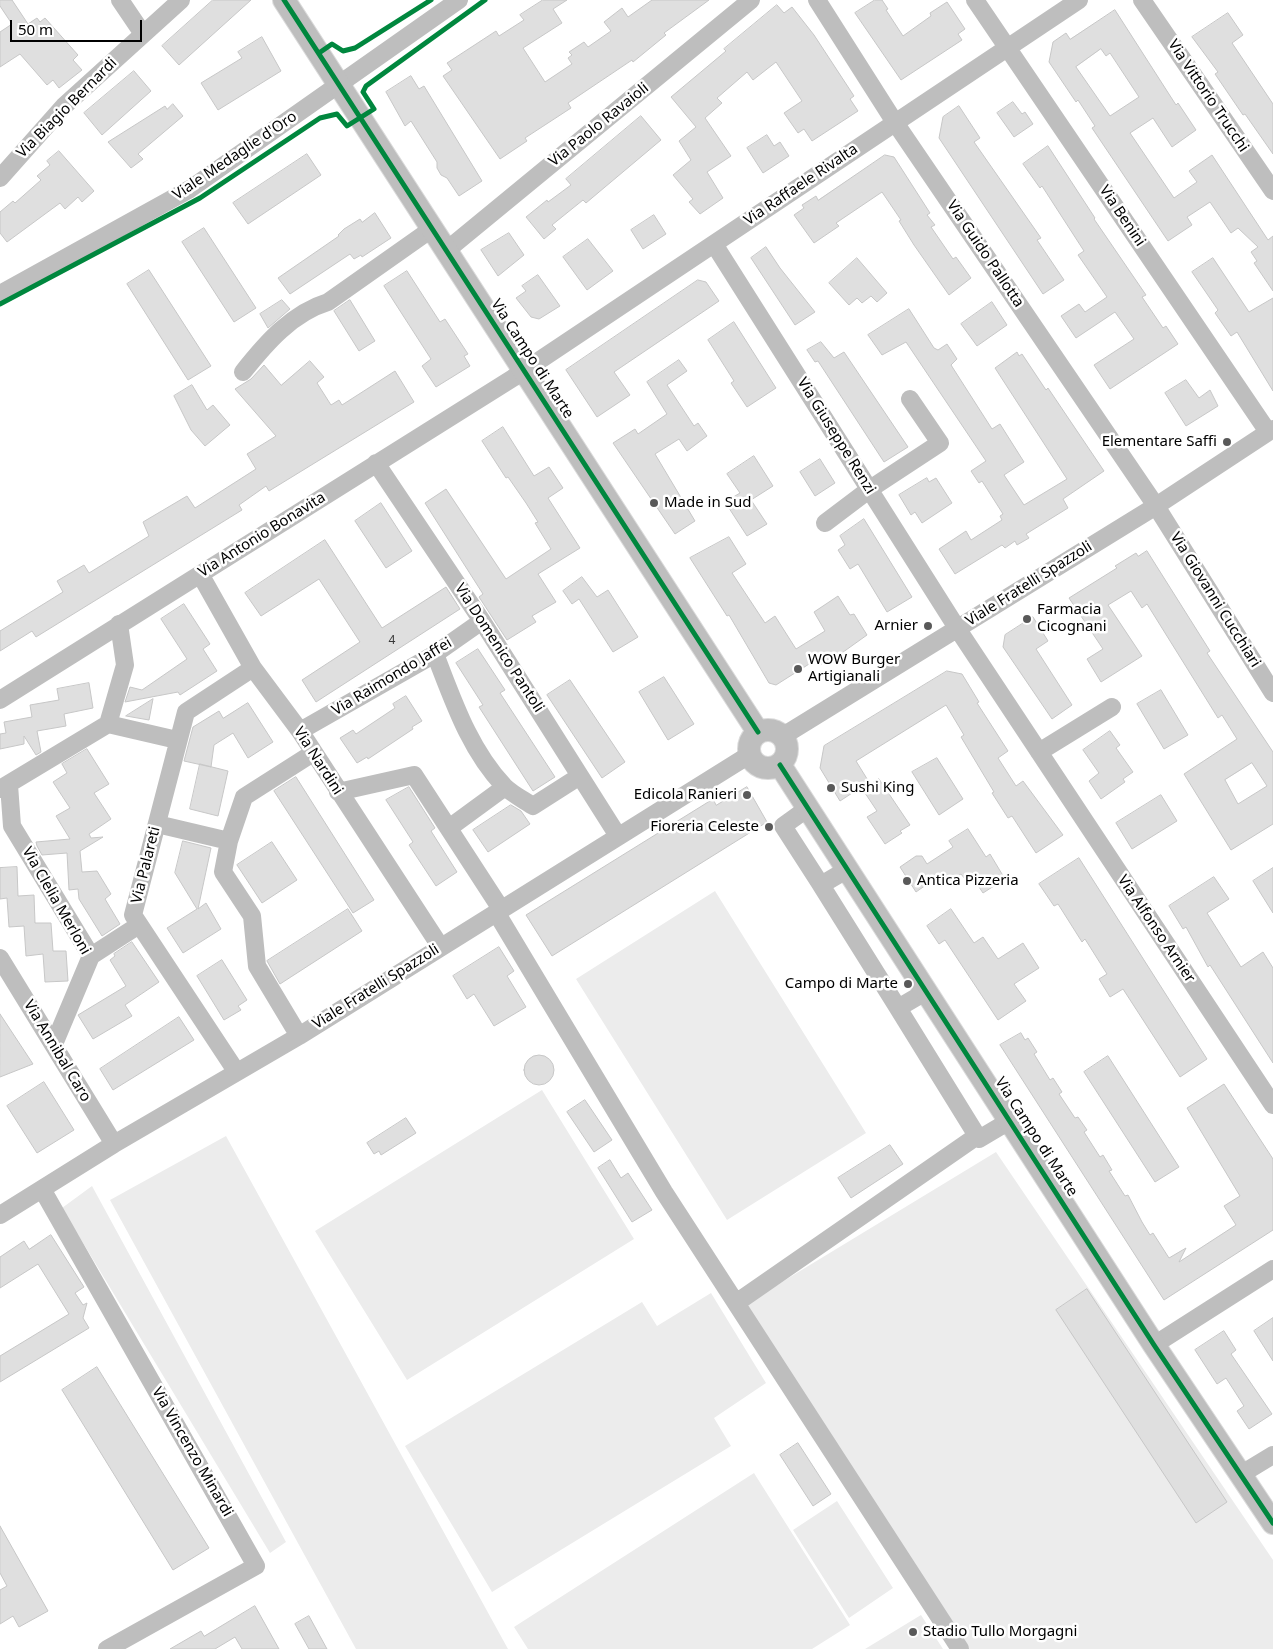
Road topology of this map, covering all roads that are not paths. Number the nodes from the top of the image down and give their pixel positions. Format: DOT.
graph roads {
  1 [pos="120,0"];
  2 [pos="181,0"];
  3 [pos="284,0"];
  4 [pos="459,0"];
  5 [pos="752,0"];
  6 [pos="817,0"];
  7 [pos="975,0"];
  8 [pos="1079,0"];
  9 [pos="1142,0"];
  10 [pos="143,34"];
  11 [pos="1007,46"];
  12 [pos="340,85"];
  13 [pos="894,121"];
  14 [pos="0,178"];
  15 [pos="1273,191"];
  16 [pos="432,228"];
  17 [pos="714,244"];
  18 [pos="447,250"];
  19 [pos="0,294"];
  20 [pos="524,369"];
  21 [pos="243,372"];
  22 [pos="910,399"];
  23 [pos="1270,430"];
  24 [pos="376,463"];
  25 [pos="870,489"];
  26 [pos="1156,506"];
  27 [pos="825,523"];
  28 [pos="200,574"];
  29 [pos="482,621"];
  30 [pos="119,624"];
  31 [pos="957,628"];
  32 [pos="435,654"];
  33 [pos="253,668"];
  34 [pos="1273,693"];
  35 [pos="0,700"];
  36 [pos="1112,707"];
  37 [pos="108,724"];
  38 [pos="300,732"];
  39 [pos="758,732"];
  40 [pos="783,736"];
  41 [pos="177,740"];
  42 [pos="1039,752"];
  43 [pos="313,753"];
  44 [pos="749,755"];
  45 [pos="780,765"];
  46 [pos="580,776"];
  47 [pos="4,787"];
  48 [pos="505,788"];
  49 [pos="338,792"];
  50 [pos="808,808"];
  51 [pos="157,824"];
  52 [pos="449,828"];
  53 [pos="618,836"];
  54 [pos="229,841"];
  55 [pos="848,869"];
  56 [pos="820,885"];
  57 [pos="499,911"];
  58 [pos="139,925"];
  59 [pos="440,946"];
  60 [pos="92,956"];
  61 [pos="0,958"];
  62 [pos="928,991"];
  63 [pos="898,1008"];
  64 [pos="299,1036"];
  65 [pos="54,1044"];
  66 [pos="236,1071"];
  67 [pos="1273,1105"];
  68 [pos="1011,1120"];
  69 [pos="977,1136"];
  70 [pos="114,1144"];
  71 [pos="42,1189"];
  72 [pos="0,1215"];
  73 [pos="1273,1269"];
  74 [pos="736,1303"];
  75 [pos="1154,1345"];
  76 [pos="1273,1455"];
  77 [pos="1240,1476"];
  78 [pos="1273,1523"];
  79 [pos="106,1649"];
  80 [pos="960,1649"];
  1 -- 10 [label="street"];
  2 -- 10 [label="street, Via Biagio Bernardi"];
  3 -- 12 [label="main road, Via Campo di Marte"];
  4 -- 12 [label="street, Viale Medaglie d'Oro"];
  5 -- 18 [label="street, Via Paolo Ravaioli"];
  6 -- 13 [label="street, Via Guido Pallotta"];
  7 -- 11 [label="street, Via Benini"];
  8 -- 11 [label="street, Via Raffaele Rivalta"];
  9 -- 15 [label="street, Via Vittorio Trucchi"];
  10 -- 14 [label="street, Via Biagio Bernardi"];
  11 -- 13 [label="street, Via Raffaele Rivalta"];
  11 -- 23 [label="street, Via Benini"];
  12 -- 16 [label="main road, Via Campo di Marte"];
  12 -- 19 [label="street, Viale Medaglie d'Oro"];
  13 -- 17 [label="street, Via Raffaele Rivalta"];
  13 -- 26 [label="street, Via Guido Pallotta"];
  16 -- 18 [label="main road, Via Campo di Marte"];
  16 -- 21 [label="street"];
  17 -- 20 [label="street, Via Raffaele Rivalta"];
  17 -- 25 [label="street, Via Giuseppe Renzi"];
  18 -- 20 [label="main road, Via Campo di Marte"];
  20 -- 24 [label="street, Via Antonio Bonavita"];
  20 -- 39 [label="main road, Via Campo di Marte"];
  22 -- 25 [label="street"];
  23 -- 26 [label="street, Viale Fratelli Spazzoli"];
  24 -- 28 [label="street, Via Antonio Bonavita"];
  24 -- 29 [label="street, Via Domenico Pantoli"];
  25 -- 27 [label="street"];
  25 -- 31 [label="street, Via Giuseppe Renzi"];
  26 -- 31 [label="street, Viale Fratelli Spazzoli"];
  26 -- 34 [label="street, Via Giovanni Cucchiari"];
  28 -- 30 [label="street, Via Antonio Bonavita"];
  28 -- 33 [label="street, Via Nardini"];
  29 -- 32 [label="street, Via Raimondo Jaffei"];
  29 -- 46 [label="street, Via Domenico Pantoli"];
  30 -- 35 [label="street, Via Antonio Bonavita"];
  30 -- 37 [label="street"];
  31 -- 40 [label="street, Viale Fratelli Spazzoli"];
  31 -- 42 [label="street, Via Alfonso Arnier"];
  32 -- 38 [label="street, Via Raimondo Jaffei"];
  32 -- 48 [label="street"];
  33 -- 38 [label="street, Via Nardini"];
  33 -- 41 [label="street, Via Palareti"];
  36 -- 42 [label="street"];
  37 -- 41 [label="street"];
  37 -- 47 [label="street, Via Clelia Merloni"];
  38 -- 43 [label="street, Via Nardini"];
  39 -- 40 [label="main road"];
  39 -- 44 [label="main road"];
  40 -- 45 [label="main road"];
  41 -- 51 [label="street, Via Palareti"];
  42 -- 67 [label="street, Via Alfonso Arnier"];
  43 -- 49 [label="street, Via Nardini"];
  43 -- 54 [label="street"];
  44 -- 45 [label="main road"];
  44 -- 53 [label="street, Viale Fratelli Spazzoli"];
  45 -- 50 [label="main road, Via Campo di Marte"];
  46 -- 48 [label="street"];
  46 -- 53 [label="street, Via Domenico Pantoli"];
  47 -- 60 [label="street, Via Clelia Merloni"];
  48 -- 52 [label="street"];
  49 -- 52 [label="street"];
  49 -- 59 [label="street, Via Nardini"];
  50 -- 55 [label="main road, Via Campo di Marte"];
  50 -- 56 [label="street"];
  51 -- 54 [label="street"];
  51 -- 58 [label="street, Via Palareti"];
  52 -- 57 [label="street"];
  53 -- 57 [label="street, Viale Fratelli Spazzoli"];
  54 -- 64 [label="street"];
  55 -- 56 [label="street"];
  55 -- 62 [label="main road, Via Campo di Marte"];
  56 -- 63 [label="street"];
  57 -- 59 [label="street, Viale Fratelli Spazzoli"];
  57 -- 74 [label="street"];
  58 -- 60 [label="street"];
  58 -- 66 [label="street, Via Palareti"];
  59 -- 64 [label="street, Viale Fratelli Spazzoli"];
  60 -- 65 [label="street, Via Clelia Merloni"];
  61 -- 65 [label="street, Via Annibal Caro"];
  62 -- 63 [label="street"];
  62 -- 68 [label="main road, Via Campo di Marte"];
  63 -- 69 [label="street"];
  64 -- 66 [label="street, Viale Fratelli Spazzoli"];
  65 -- 70 [label="street, Via Annibal Caro"];
  66 -- 70 [label="street, Viale Fratelli Spazzoli"];
  68 -- 69 [label="street"];
  68 -- 75 [label="main road, Via Campo di Marte"];
  69 -- 74 [label="street"];
  70 -- 71 [label="street, Viale Fratelli Spazzoli"];
  71 -- 72 [label="street, Viale Fratelli Spazzoli"];
  71 -- 79 [label="street, Via Vincenzo Minardi"];
  73 -- 75 [label="street"];
  74 -- 80 [label="street"];
  75 -- 77 [label="main road, Via Campo di Marte"];
  76 -- 77 [label="street"];
  77 -- 78 [label="main road, Via Campo di Marte"];
}
